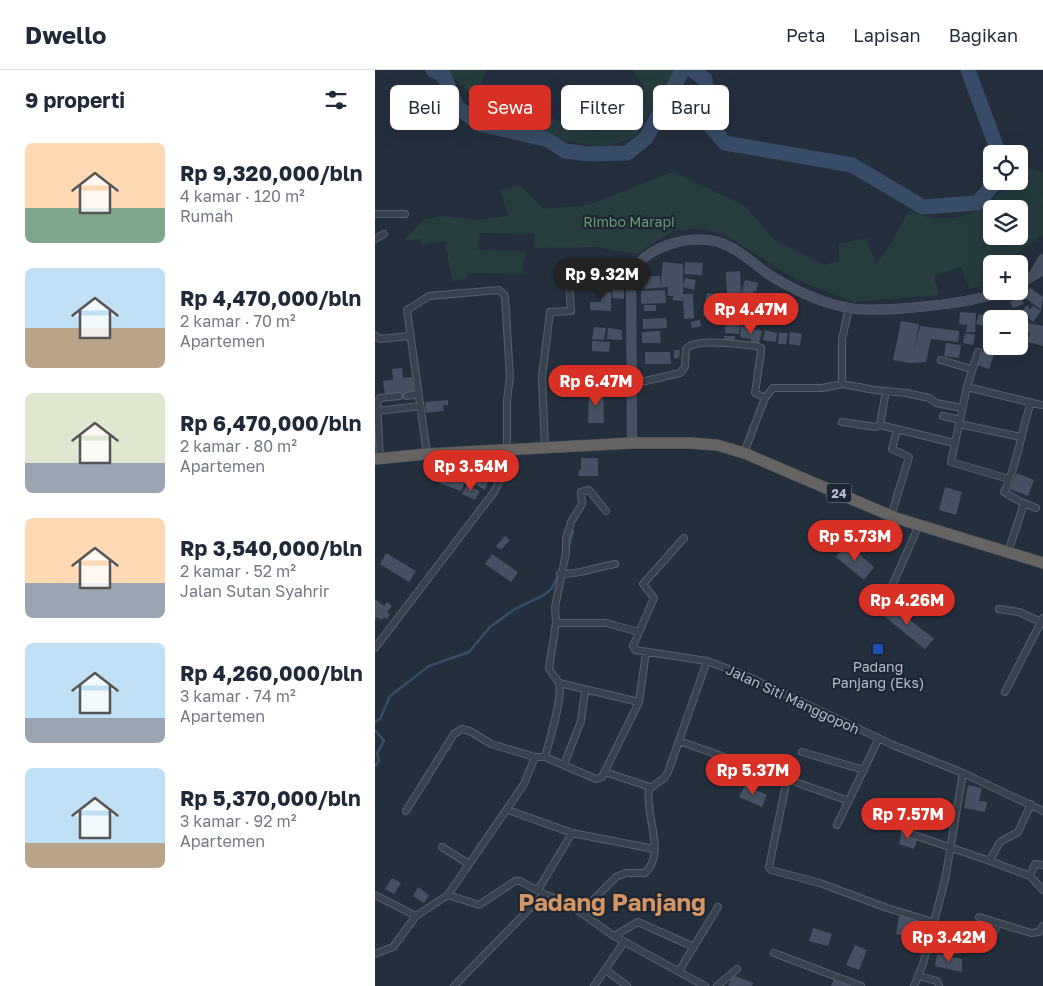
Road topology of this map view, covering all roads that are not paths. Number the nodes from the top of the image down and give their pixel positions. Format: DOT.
graph roads {
  1 [pos="375,214"];
  2 [pos="405,214"];
  3 [pos="384,234"];
  4 [pos="375,239"];
  5 [pos="1043,260"];
  6 [pos="1039,271"];
  7 [pos="631,274"];
  8 [pos="1028,278"];
  9 [pos="983,297"];
  10 [pos="849,308"];
  11 [pos="375,335"];
  12 [pos="409,336"];
  13 [pos="978,352"];
  14 [pos="941,360"];
  15 [pos="971,369"];
  16 [pos="632,384"];
  17 [pos="841,384"];
  18 [pos="967,387"];
  19 [pos="886,391"];
  20 [pos="419,394"];
  21 [pos="765,398"];
  22 [pos="1031,402"];
  23 [pos="1041,405"];
  24 [pos="420,406"];
  25 [pos="962,408"];
  26 [pos="377,411"];
  27 [pos="943,416"];
  28 [pos="842,422"];
  29 [pos="960,422"];
  30 [pos="880,425"];
  31 [pos="897,430"];
  32 [pos="1021,437"];
  33 [pos="632,443"];
  34 [pos="954,443"];
  35 [pos="545,448"];
  36 [pos="509,449"];
  37 [pos="744,453"];
  38 [pos="427,454"];
  39 [pos="377,459"];
  40 [pos="1009,479"];
  41 [pos="1024,503"];
  42 [pos="1036,508"];
  43 [pos="606,511"];
  44 [pos="891,516"];
  45 [pos="919,525"];
  46 [pos="683,538"];
  47 [pos="1007,552"];
  48 [pos="1043,563"];
  49 [pos="615,564"];
  50 [pos="560,574"];
  51 [pos="865,593"];
  52 [pos="999,609"];
  53 [pos="1042,620"];
  54 [pos="556,623"];
  55 [pos="639,632"];
  56 [pos="375,648"];
  57 [pos="646,652"];
  58 [pos="707,661"];
  59 [pos="559,683"];
  60 [pos="585,690"];
  61 [pos="1005,692"];
  62 [pos="639,702"];
  63 [pos="879,738"];
  64 [pos="679,741"];
  65 [pos="802,752"];
  66 [pos="535,757"];
  67 [pos="545,757"];
  68 [pos="564,765"];
  69 [pos="864,770"];
  70 [pos="605,772"];
  71 [pos="963,773"];
  72 [pos="787,779"];
  73 [pos="650,787"];
  74 [pos="849,801"];
  75 [pos="1031,804"];
  76 [pos="508,810"];
  77 [pos="406,811"];
  78 [pos="1043,811"];
  79 [pos="837,825"];
  80 [pos="905,832"];
  81 [pos="572,833"];
  82 [pos="442,847"];
  83 [pos="654,849"];
  84 [pos="952,849"];
  85 [pos="987,860"];
  86 [pos="469,864"];
  87 [pos="1043,865"];
  88 [pos="1030,876"];
  89 [pos="1043,890"];
  90 [pos="541,892"];
  91 [pos="375,895"];
  92 [pos="448,895"];
  93 [pos="718,907"];
  94 [pos="581,912"];
  95 [pos="416,916"];
  96 [pos="979,917"];
  97 [pos="933,922"];
  98 [pos="999,924"];
  99 [pos="1043,926"];
  100 [pos="614,936"];
  101 [pos="624,942"];
  102 [pos="694,947"];
  103 [pos="774,953"];
  104 [pos="375,954"];
  105 [pos="737,969"];
  106 [pos="606,970"];
  107 [pos="679,971"];
  108 [pos="919,976"];
  109 [pos="454,986"];
  110 [pos="594,986"];
  111 [pos="627,986"];
  112 [pos="705,986"];
  113 [pos="717,986"];
  114 [pos="861,986"];
  115 [pos="914,986"];
  116 [pos="939,986"];
  1 -- 2 [label="street"];
  3 -- 4 [label="street"];
  5 -- 6 [label="main road"];
  6 -- 8 [label="main road"];
  7 -- 10 [label="main road"];
  7 -- 16 [label="main road"];
  7 -- 35 [label="street"];
  9 -- 10 [label="main road"];
  10 -- 17 [label="street"];
  11 -- 12 [label="street"];
  12 -- 20 [label="street"];
  12 -- 36 [label="street"];
  13 -- 15 [label="street"];
  14 -- 15 [label="street"];
  15 -- 18 [label="street"];
  16 -- 21 [label="street"];
  16 -- 33 [label="main road"];
  17 -- 19 [label="street"];
  17 -- 21 [label="street"];
  18 -- 22 [label="street"];
  18 -- 25 [label="street"];
  19 -- 25 [label="street"];
  19 -- 30 [label="street"];
  20 -- 24 [label="street"];
  20 -- 26 [label="street"];
  21 -- 37 [label="street"];
  22 -- 23 [label="street"];
  22 -- 32 [label="street"];
  24 -- 26 [label="street"];
  24 -- 38 [label="street"];
  25 -- 29 [label="street"];
  26 -- 39 [label="street"];
  27 -- 29 [label="street"];
  28 -- 30 [label="street"];
  29 -- 32 [label="street"];
  29 -- 34 [label="street"];
  30 -- 31 [label="street"];
  31 -- 34 [label="street"];
  31 -- 44 [label="street"];
  32 -- 40 [label="street"];
  33 -- 35 [label="highway"];
  33 -- 37 [label="highway, 24"];
  34 -- 40 [label="street"];
  35 -- 36 [label="highway"];
  36 -- 38 [label="highway"];
  36 -- 56 [label="street"];
  37 -- 44 [label="highway, 24"];
  38 -- 39 [label="highway"];
  40 -- 41 [label="street"];
  41 -- 42 [label="street"];
  41 -- 47 [label="street"];
  43 -- 50 [label="street"];
  44 -- 45 [label="highway, 24"];
  45 -- 47 [label="highway, 24"];
  45 -- 51 [label="street"];
  46 -- 55 [label="street"];
  47 -- 48 [label="highway, 24"];
  49 -- 50 [label="street"];
  50 -- 54 [label="street"];
  52 -- 53 [label="street"];
  53 -- 61 [label="street"];
  54 -- 55 [label="street"];
  54 -- 59 [label="street"];
  55 -- 57 [label="street"];
  57 -- 58 [label="street"];
  57 -- 62 [label="street"];
  58 -- 63 [label="street, Jalan Siti Manggopoh"];
  58 -- 64 [label="street, Jalan Siti Manggopoh"];
  59 -- 60 [label="street"];
  59 -- 67 [label="street"];
  60 -- 62 [label="street"];
  60 -- 68 [label="street"];
  62 -- 70 [label="street"];
  63 -- 69 [label="street"];
  63 -- 71 [label="street, Jalan Siti Manggopoh"];
  64 -- 72 [label="street"];
  64 -- 73 [label="street, Jalan Siti Manggopoh"];
  65 -- 69 [label="street"];
  66 -- 67 [label="street"];
  66 -- 76 [label="street"];
  66 -- 77 [label="street"];
  67 -- 68 [label="street"];
  68 -- 70 [label="street"];
  69 -- 74 [label="street"];
  70 -- 73 [label="street"];
  71 -- 75 [label="street, Jalan Siti Manggopoh"];
  71 -- 84 [label="street"];
  72 -- 74 [label="street"];
  72 -- 97 [label="street"];
  73 -- 83 [label="street"];
  74 -- 79 [label="street"];
  75 -- 78 [label="street, Jalan Siti Manggopoh"];
  75 -- 85 [label="street"];
  76 -- 81 [label="street"];
  76 -- 86 [label="street"];
  80 -- 84 [label="street"];
  81 -- 83 [label="street"];
  81 -- 90 [label="street"];
  82 -- 86 [label="street"];
  83 -- 94 [label="street"];
  84 -- 85 [label="street"];
  84 -- 97 [label="street"];
  85 -- 88 [label="street"];
  86 -- 92 [label="street"];
  87 -- 88 [label="street"];
  88 -- 89 [label="street"];
  90 -- 92 [label="street"];
  90 -- 94 [label="street"];
  90 -- 109 [label="street"];
  91 -- 95 [label="street"];
  92 -- 95 [label="street"];
  93 -- 102 [label="street"];
  94 -- 100 [label="street"];
  95 -- 104 [label="street"];
  96 -- 98 [label="street"];
  97 -- 98 [label="lane"];
  97 -- 108 [label="street"];
  98 -- 99 [label="street"];
  100 -- 101 [label="street"];
  100 -- 102 [label="street"];
  101 -- 106 [label="street"];
  101 -- 107 [label="street"];
  102 -- 107 [label="street"];
  103 -- 114 [label="street"];
  105 -- 113 [label="street"];
  106 -- 110 [label="street"];
  106 -- 111 [label="street"];
  107 -- 112 [label="street"];
  108 -- 115 [label="street"];
  108 -- 116 [label="street"];
}
